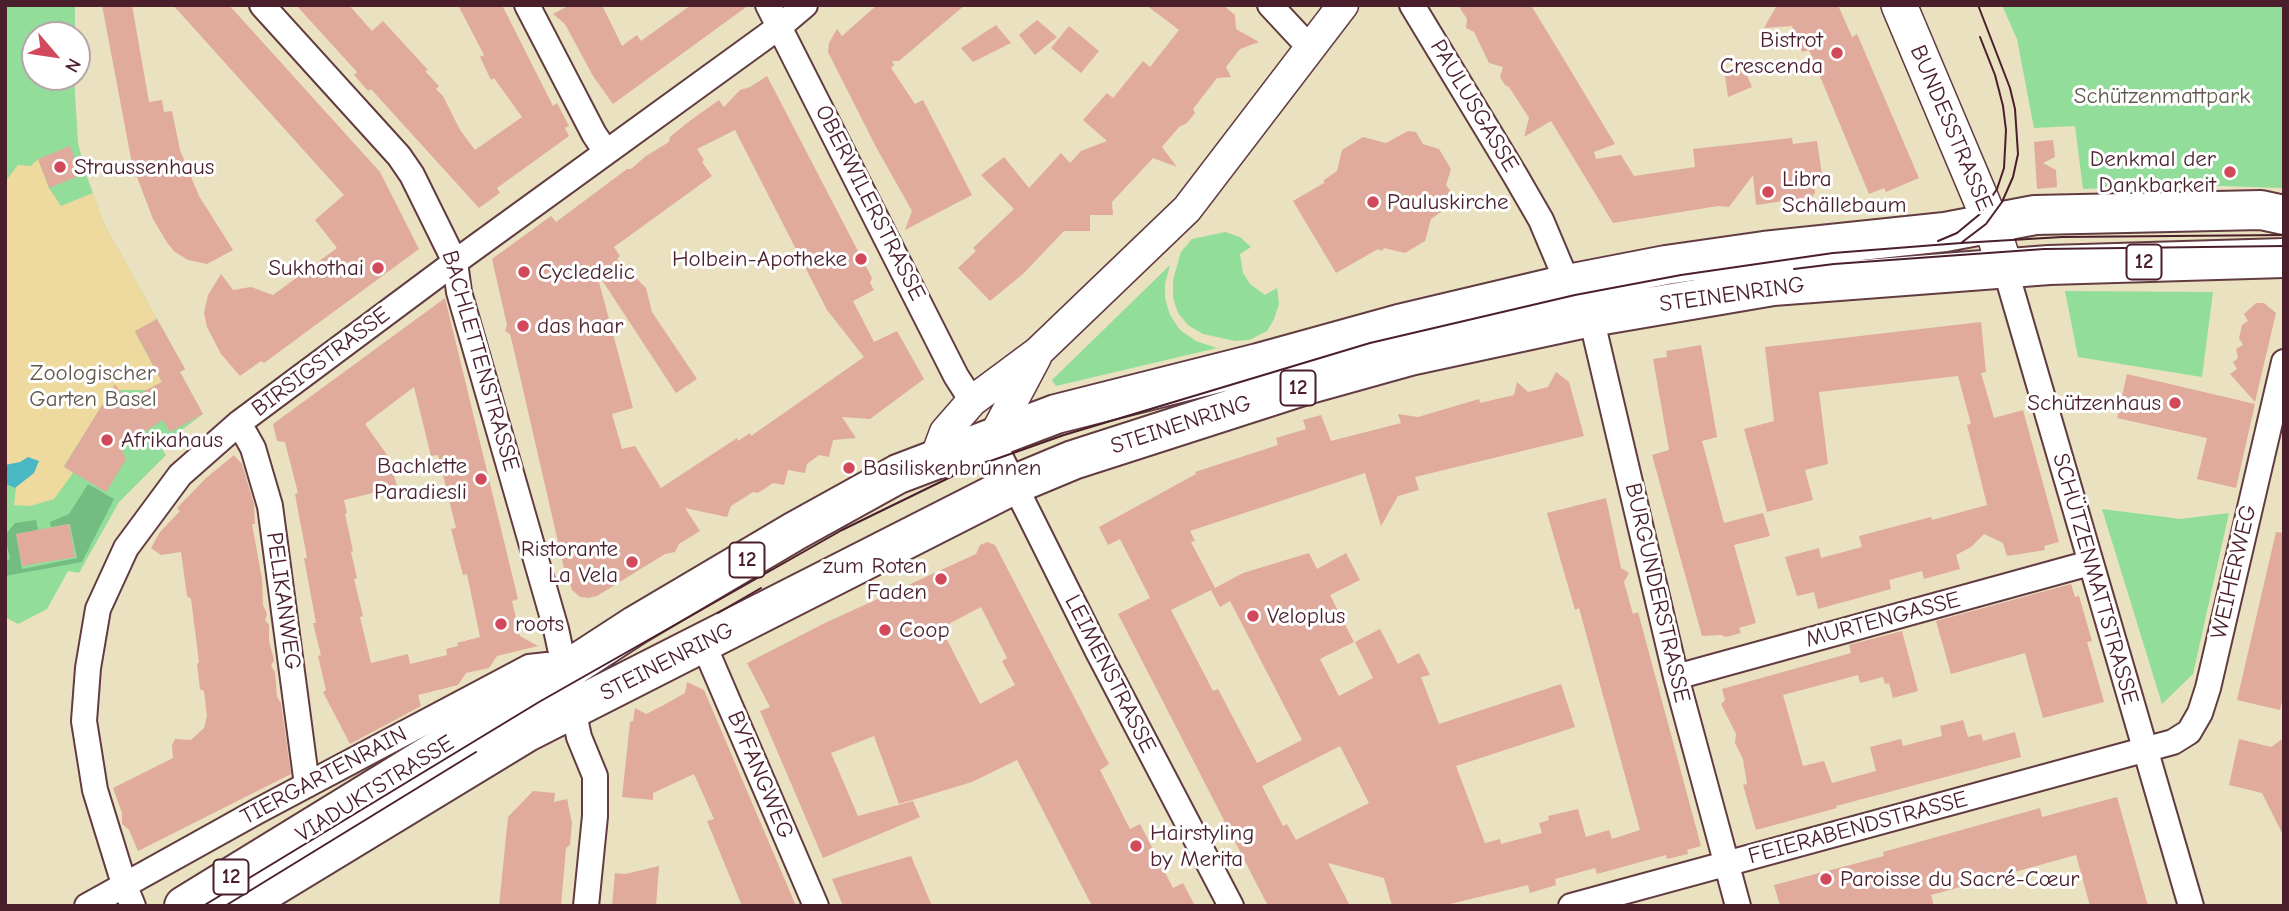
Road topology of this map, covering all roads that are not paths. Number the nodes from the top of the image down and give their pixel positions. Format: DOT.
graph roads {
  1 [pos="262,5"];
  2 [pos="527,5"];
  3 [pos="805,5"];
  4 [pos="1270,5"];
  5 [pos="1343,5"];
  6 [pos="1412,5"];
  7 [pos="1899,5"];
  8 [pos="774,16"];
  9 [pos="1311,49"];
  10 [pos="606,152"];
  11 [pos="2284,215"];
  12 [pos="1999,248"];
  13 [pos="2284,258"];
  14 [pos="455,262"];
  15 [pos="1568,284"];
  16 [pos="1591,317"];
  17 [pos="1038,352"];
  18 [pos="2284,362"];
  19 [pos="972,401"];
  20 [pos="239,423"];
  21 [pos="992,440"];
  22 [pos="935,459"];
  23 [pos="1013,485"];
  24 [pos="2090,563"];
  25 [pos="703,643"];
  26 [pos="1676,677"];
  27 [pos="569,691"];
  28 [pos="2145,749"];
  29 [pos="307,785"];
  30 [pos="286,861"];
  31 [pos="1725,864"];
  32 [pos="128,895"];
  33 [pos="87,906"];
  34 [pos="184,906"];
  35 [pos="241,906"];
  36 [pos="586,906"];
  37 [pos="816,906"];
  38 [pos="1231,906"];
  39 [pos="1571,906"];
  40 [pos="1738,906"];
  41 [pos="2191,906"];
  1 -- 14 [label="street, BACHLETTENSTRASSE"];
  2 -- 10 [label="street"];
  3 -- 8 [label="street, BIRSIGSTRASSE"];
  4 -- 9 [label="street"];
  5 -- 9 [label="street"];
  6 -- 15 [label="street, PAULUSGASSE"];
  7 -- 12 [label="main road, BUNDESSTRASSE"];
  8 -- 10 [label="street, BIRSIGSTRASSE"];
  8 -- 19 [label="street, OBERWILERSTRASSE"];
  9 -- 17 [label="street"];
  10 -- 14 [label="street, BIRSIGSTRASSE"];
  11 -- 12 [label="main road, 12"];
  12 -- 13 [label="main road, 12"];
  12 -- 15 [label="main road, STEINENRING / 12"];
  12 -- 16 [label="main road, STEINENRING / 12"];
  12 -- 24 [label="street, SCHÜTZENMATTSTRASSE"];
  14 -- 20 [label="street, BIRSIGSTRASSE"];
  14 -- 27 [label="street, BACHLETTENSTRASSE"];
  15 -- 16 [label="street, BURGUNDERSTRASSE"];
  15 -- 21 [label="main road, STEINENRING / 12"];
  16 -- 23 [label="main road, STEINENRING / 12"];
  16 -- 26 [label="street, BURGUNDERSTRASSE"];
  17 -- 19 [label="street"];
  17 -- 21 [label="street"];
  18 -- 28 [label="street, WEIHERWEG"];
  19 -- 22 [label="street"];
  20 -- 29 [label="street, PELIKANWEG"];
  20 -- 32 [label="street, BIRSIGSTRASSE"];
  21 -- 22 [label="main road, STEINENRING / 12"];
  21 -- 23 [label="street, LEIMENSTRASSE"];
  22 -- 27 [label="main road, STEINENRING / 12"];
  23 -- 25 [label="main road, STEINENRING / 12"];
  23 -- 38 [label="street, LEIMENSTRASSE"];
  24 -- 26 [label="street, MURTENGASSE"];
  24 -- 28 [label="street, SCHÜTZENMATTSTRASSE"];
  25 -- 27 [label="main road, STEINENRING / 12"];
  25 -- 37 [label="street, BYFANGWEG"];
  26 -- 31 [label="street, BURGUNDERSTRASSE"];
  27 -- 29 [label="street, TIERGARTENRAIN"];
  27 -- 30 [label="main road, VIADUKTSTRASSE / 12"];
  27 -- 36 [label="street, BACHLETTENSTRASSE"];
  28 -- 31 [label="street, FEIERABENDSTRASSE"];
  28 -- 41 [label="street, SCHÜTZENMATTSTRASSE"];
  29 -- 32 [label="street, TIERGARTENRAIN"];
  30 -- 34 [label="main road, VIADUKTSTRASSE / 12"];
  30 -- 35 [label="main road, VIADUKTSTRASSE / 12"];
  31 -- 39 [label="street, FEIERABENDSTRASSE"];
  31 -- 40 [label="street, BURGUNDERSTRASSE"];
  32 -- 33 [label="street, TIERGARTENRAIN"];
}
